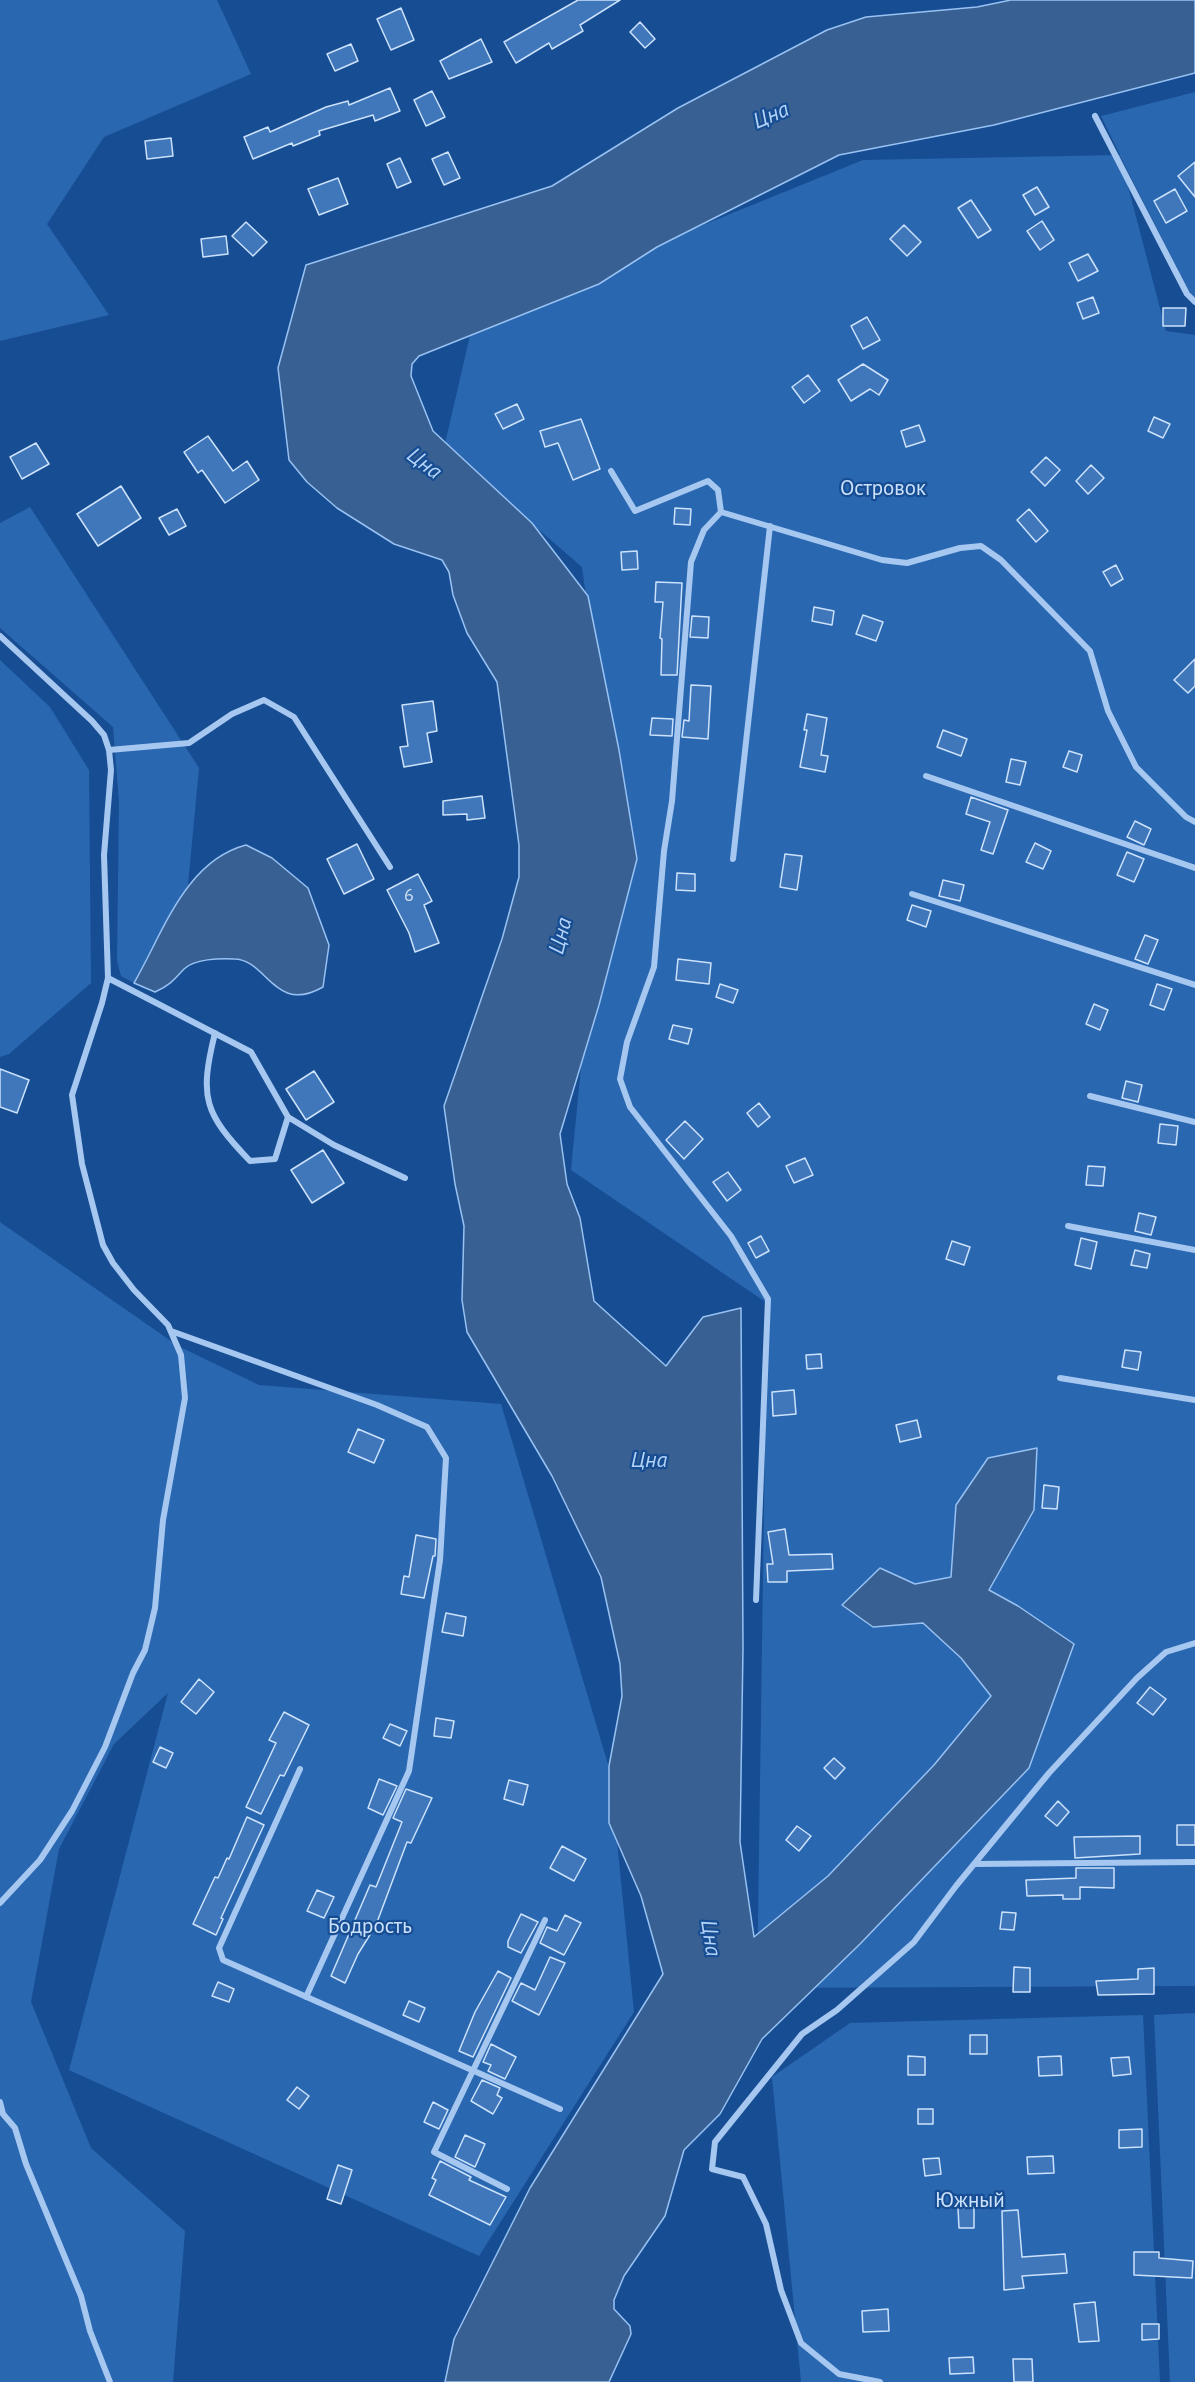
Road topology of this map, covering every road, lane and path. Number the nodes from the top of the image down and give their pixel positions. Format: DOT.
graph roads {
  1 [pos="1095,116"];
  2 [pos="1195,302"];
  3 [pos="611,471"];
  4 [pos="721,512"];
  5 [pos="770,526"];
  6 [pos="0,636"];
  7 [pos="109,750"];
  8 [pos="926,776"];
  9 [pos="1195,822"];
  10 [pos="733,859"];
  11 [pos="390,867"];
  12 [pos="1195,868"];
  13 [pos="912,894"];
  14 [pos="108,978"];
  15 [pos="1195,985"];
  16 [pos="215,1033"];
  17 [pos="1090,1096"];
  18 [pos="288,1117"];
  19 [pos="1195,1122"];
  20 [pos="405,1178"];
  21 [pos="1068,1226"];
  22 [pos="1195,1250"];
  23 [pos="171,1331"];
  24 [pos="1060,1378"];
  25 [pos="1195,1400"];
  26 [pos="756,1600"];
  27 [pos="1195,1643"];
  28 [pos="300,1769"];
  29 [pos="1195,1862"];
  30 [pos="974,1864"];
  31 [pos="0,1903"];
  32 [pos="545,1920"];
  33 [pos="306,1996"];
  34 [pos="472,2070"];
  35 [pos="0,2103"];
  36 [pos="560,2109"];
  37 [pos="507,2189"];
  38 [pos="110,2382"];
  39 [pos="880,2382"];
  1 -- 2 [label="street"];
  3 -- 4 [label="street"];
  4 -- 5 [label="street"];
  4 -- 26 [label="street"];
  5 -- 9 [label="street"];
  5 -- 10 [label="street"];
  6 -- 7 [label="street"];
  7 -- 11 [label="street"];
  7 -- 14 [label="street"];
  8 -- 12 [label="street"];
  13 -- 15 [label="street"];
  14 -- 16 [label="street"];
  14 -- 23 [label="street"];
  16 -- 18 [label="street"];
  16 -- 18 [label="street"];
  17 -- 19 [label="street"];
  18 -- 20 [label="street"];
  21 -- 22 [label="street"];
  23 -- 31 [label="street"];
  23 -- 33 [label="street"];
  24 -- 25 [label="street"];
  27 -- 30 [label="street"];
  28 -- 33 [label="street"];
  29 -- 30 [label="street"];
  30 -- 39 [label="street"];
  32 -- 34 [label="street"];
  33 -- 34 [label="street"];
  34 -- 36 [label="street"];
  34 -- 37 [label="street"];
  35 -- 38 [label="street"];
}
